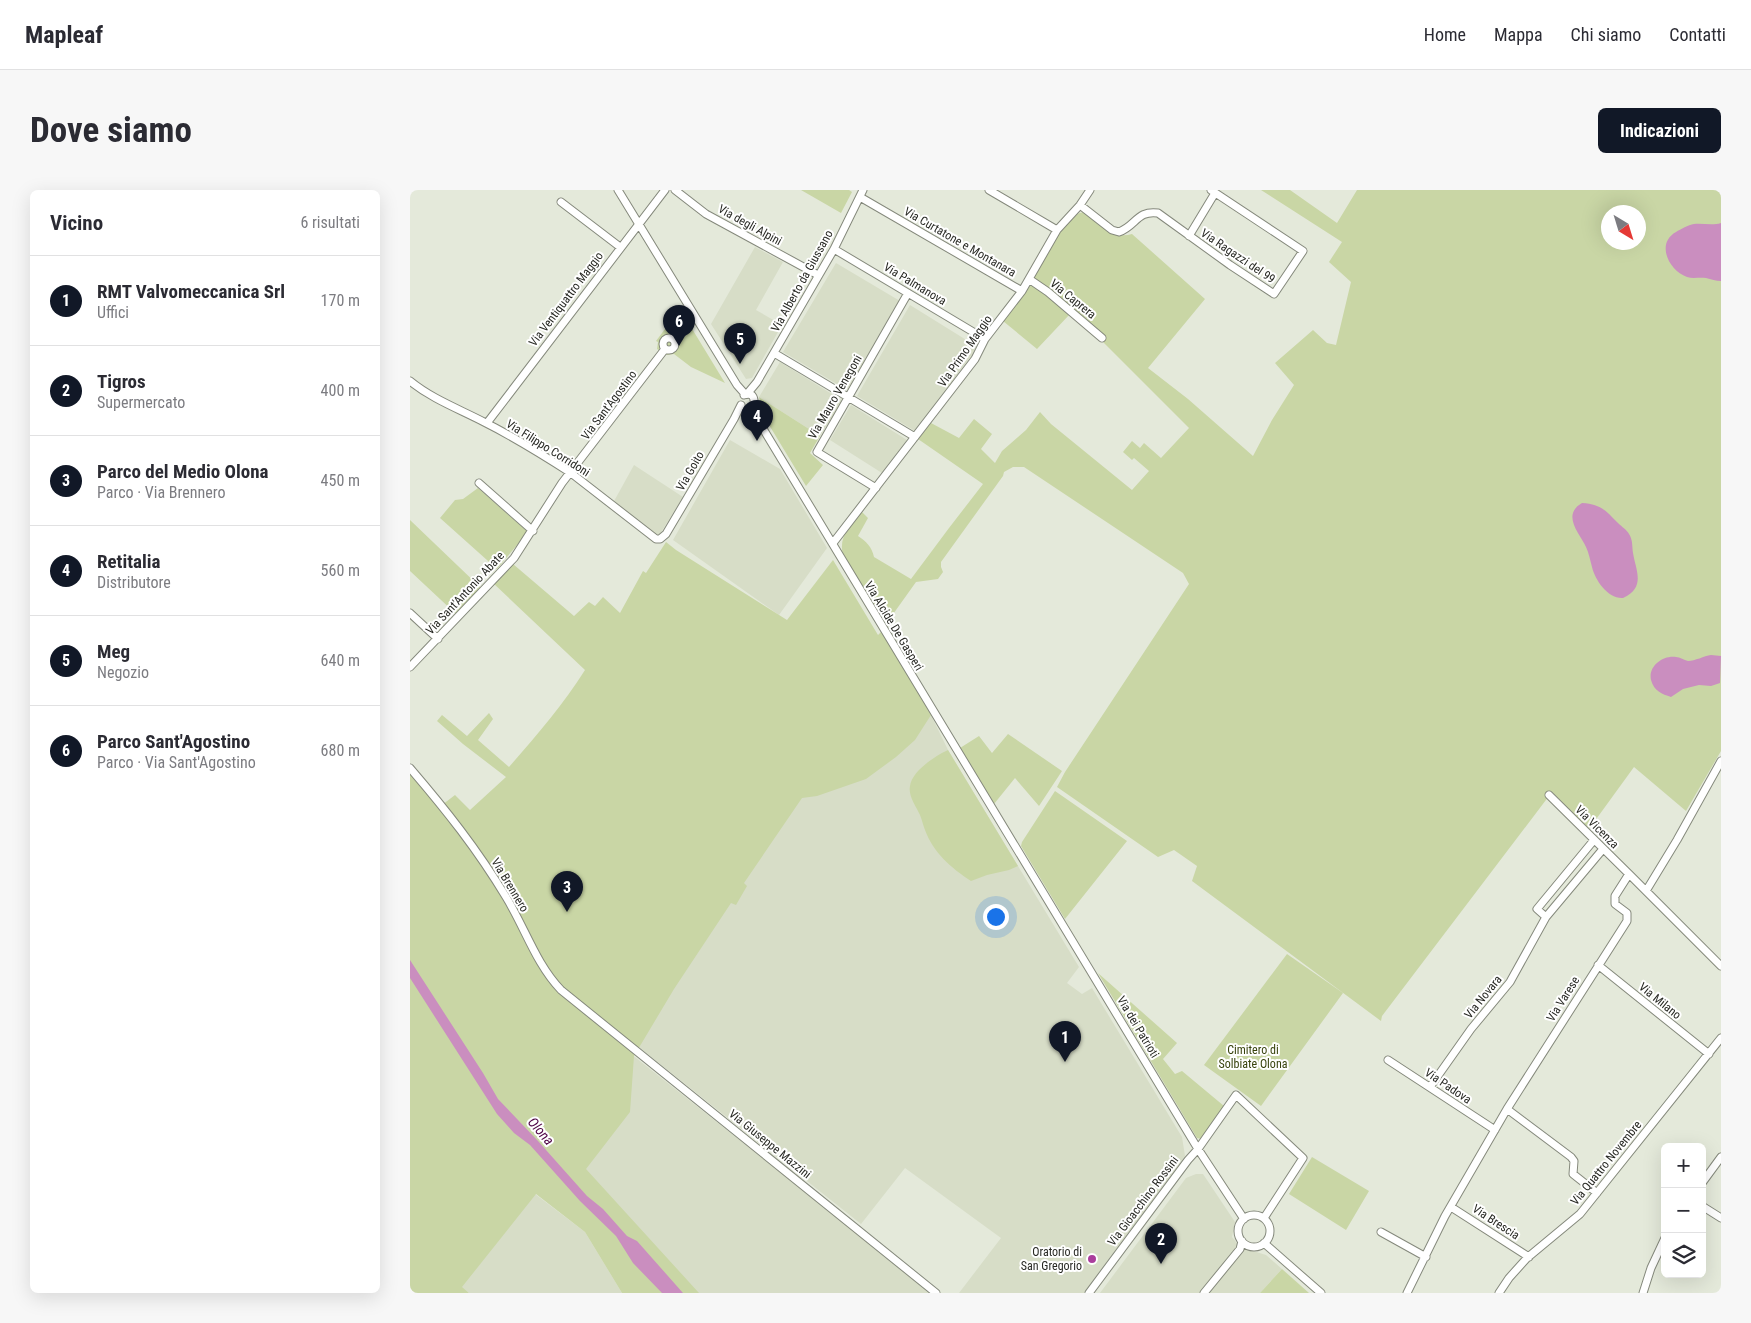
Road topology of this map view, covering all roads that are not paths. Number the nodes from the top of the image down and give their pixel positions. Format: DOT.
graph roads {
  1 [pos="618,190"];
  2 [pos="665,190"];
  3 [pos="675,190"];
  4 [pos="989,190"];
  5 [pos="1090,190"];
  6 [pos="1213,191"];
  7 [pos="861,194"];
  8 [pos="561,202"];
  9 [pos="1080,205"];
  10 [pos="638,223"];
  11 [pos="1057,230"];
  12 [pos="1189,236"];
  13 [pos="620,247"];
  14 [pos="834,249"];
  15 [pos="818,275"];
  16 [pos="1029,279"];
  17 [pos="1022,291"];
  18 [pos="908,293"];
  19 [pos="1102,338"];
  20 [pos="985,339"];
  21 [pos="665,349"];
  22 [pos="774,352"];
  23 [pos="410,381"];
  24 [pos="745,397"];
  25 [pos="848,397"];
  26 [pos="750,409"];
  27 [pos="734,419"];
  28 [pos="486,423"];
  29 [pos="915,436"];
  30 [pos="571,473"];
  31 [pos="479,483"];
  32 [pos="876,488"];
  33 [pos="533,531"];
  34 [pos="666,534"];
  35 [pos="832,543"];
  36 [pos="410,613"];
  37 [pos="438,639"];
  38 [pos="410,667"];
  39 [pos="1721,761"];
  40 [pos="410,768"];
  41 [pos="1549,795"];
  42 [pos="1594,840"];
  43 [pos="1014,845"];
  44 [pos="1603,848"];
  45 [pos="1629,874"];
  46 [pos="1646,891"];
  47 [pos="1546,917"];
  48 [pos="1598,965"];
  49 [pos="1721,966"];
  50 [pos="589,1012"];
  51 [pos="1721,1038"];
  52 [pos="1709,1054"];
  53 [pos="1388,1060"];
  54 [pos="1430,1087"];
  55 [pos="1507,1109"];
  56 [pos="1494,1130"];
  57 [pos="1198,1149"];
  58 [pos="1721,1157"];
  59 [pos="1706,1178"];
  60 [pos="1597,1193"];
  61 [pos="1451,1206"];
  62 [pos="1706,1209"];
  63 [pos="1264,1218"];
  64 [pos="1721,1218"];
  65 [pos="1244,1219"];
  66 [pos="1381,1232"];
  67 [pos="1242,1241"];
  68 [pos="1264,1243"];
  69 [pos="1253,1247"];
  70 [pos="1661,1247"];
  71 [pos="1237,1253"];
  72 [pos="1426,1256"];
  73 [pos="1529,1257"];
  74 [pos="936,1293"];
  75 [pos="1089,1293"];
  76 [pos="1204,1293"];
  77 [pos="1321,1293"];
  78 [pos="1407,1293"];
  79 [pos="1499,1293"];
  80 [pos="1643,1293"];
  1 -- 10 [label="street, Via Alcide De Gasperi"];
  2 -- 10 [label="street, Via Ventiquattro Maggio"];
  3 -- 15 [label="street, Via degli Alpini"];
  4 -- 11 [label="street"];
  5 -- 9 [label="street, Via Primo Maggio"];
  6 -- 12 [label="street"];
  6 -- 12 [label="street, Via Ragazzi del 99"];
  7 -- 14 [label="street, Via Alberto da Giussano"];
  7 -- 17 [label="street, Via Curtatone e Montanara"];
  8 -- 13 [label="street"];
  9 -- 11 [label="street, Via Primo Maggio"];
  9 -- 12 [label="street, Via Ragazzi del 99"];
  10 -- 13 [label="street, Via Ventiquattro Maggio"];
  10 -- 24 [label="street, Via Alcide De Gasperi"];
  11 -- 16 [label="street, Via Primo Maggio"];
  13 -- 28 [label="street, Via Ventiquattro Maggio"];
  14 -- 15 [label="street, Via Alberto da Giussano"];
  14 -- 18 [label="street, Via Palmanova"];
  15 -- 22 [label="street, Via Alberto da Giussano"];
  16 -- 17 [label="street, Via Primo Maggio"];
  16 -- 19 [label="street, Via Caprera"];
  17 -- 20 [label="street, Via Primo Maggio"];
  18 -- 20 [label="street, Via Palmanova"];
  18 -- 25 [label="street, Via Mauro Venegoni"];
  20 -- 29 [label="street, Via Primo Maggio"];
  21 -- 30 [label="street, Via Sant'Agostino"];
  22 -- 24 [label="street, Via Alberto da Giussano"];
  22 -- 25 [label="street"];
  23 -- 28 [label="street, Via Filippo Corridoni"];
  24 -- 26 [label="street, Via Alcide De Gasperi"];
  24 -- 26 [label="street, Via Alcide De Gasperi"];
  24 -- 27 [label="street, Via Goito"];
  25 -- 29 [label="street"];
  25 -- 32 [label="street, Via Mauro Venegoni"];
  26 -- 27 [label="street, Via Goito"];
  26 -- 35 [label="street, Via Alcide De Gasperi"];
  27 -- 34 [label="street, Via Goito"];
  28 -- 30 [label="street, Via Filippo Corridoni"];
  29 -- 32 [label="street, Via Primo Maggio"];
  30 -- 33 [label="street, Via Sant'Antonio Abate"];
  30 -- 34 [label="street, Via Filippo Corridoni"];
  31 -- 33 [label="street"];
  32 -- 35 [label="street, Via Primo Maggio"];
  33 -- 37 [label="street, Via Sant'Antonio Abate"];
  35 -- 43 [label="street, Via Alcide De Gasperi"];
  36 -- 37 [label="street"];
  37 -- 38 [label="street, Via Sant'Antonio Abate"];
  39 -- 46 [label="street"];
  40 -- 50 [label="street, Via Brennero"];
  41 -- 42 [label="street, Via Vicenza"];
  42 -- 44 [label="street, Via Vicenza"];
  42 -- 47 [label="street"];
  43 -- 57 [label="street, Via dei Patrioti"];
  44 -- 45 [label="street, Via Vicenza"];
  44 -- 47 [label="street, Via Novara"];
  45 -- 46 [label="street"];
  45 -- 48 [label="street, Via Varese"];
  46 -- 49 [label="street"];
  47 -- 54 [label="street, Via Novara"];
  48 -- 52 [label="street, Via Milano"];
  48 -- 55 [label="street, Via Varese"];
  50 -- 74 [label="street, Via Giuseppe Mazzini"];
  51 -- 52 [label="street, Via Quattro Novembre"];
  52 -- 60 [label="street, Via Quattro Novembre"];
  53 -- 54 [label="street, Via Padova"];
  54 -- 56 [label="street, Via Padova"];
  55 -- 56 [label="street, Via Varese"];
  55 -- 60 [label="street"];
  56 -- 61 [label="street, Via Varese"];
  57 -- 63 [label="street, Via Gioacchino Rossini"];
  57 -- 65 [label="street, Via dei Patrioti"];
  57 -- 75 [label="street, Via Gioacchino Rossini"];
  58 -- 59 [label="street"];
  60 -- 73 [label="street, Via Quattro Novembre"];
  61 -- 72 [label="street, Via Varese"];
  61 -- 73 [label="street, Via Brescia"];
  62 -- 64 [label="street"];
  63 -- 65 [label="street"];
  63 -- 68 [label="street"];
  65 -- 67 [label="street"];
  66 -- 72 [label="street"];
  67 -- 69 [label="street"];
  67 -- 71 [label="street"];
  68 -- 69 [label="street"];
  68 -- 77 [label="street"];
  69 -- 71 [label="street"];
  70 -- 80 [label="street"];
  71 -- 76 [label="street"];
  72 -- 78 [label="street, Via Varese"];
  73 -- 79 [label="street, Via Quattro Novembre"];
}
